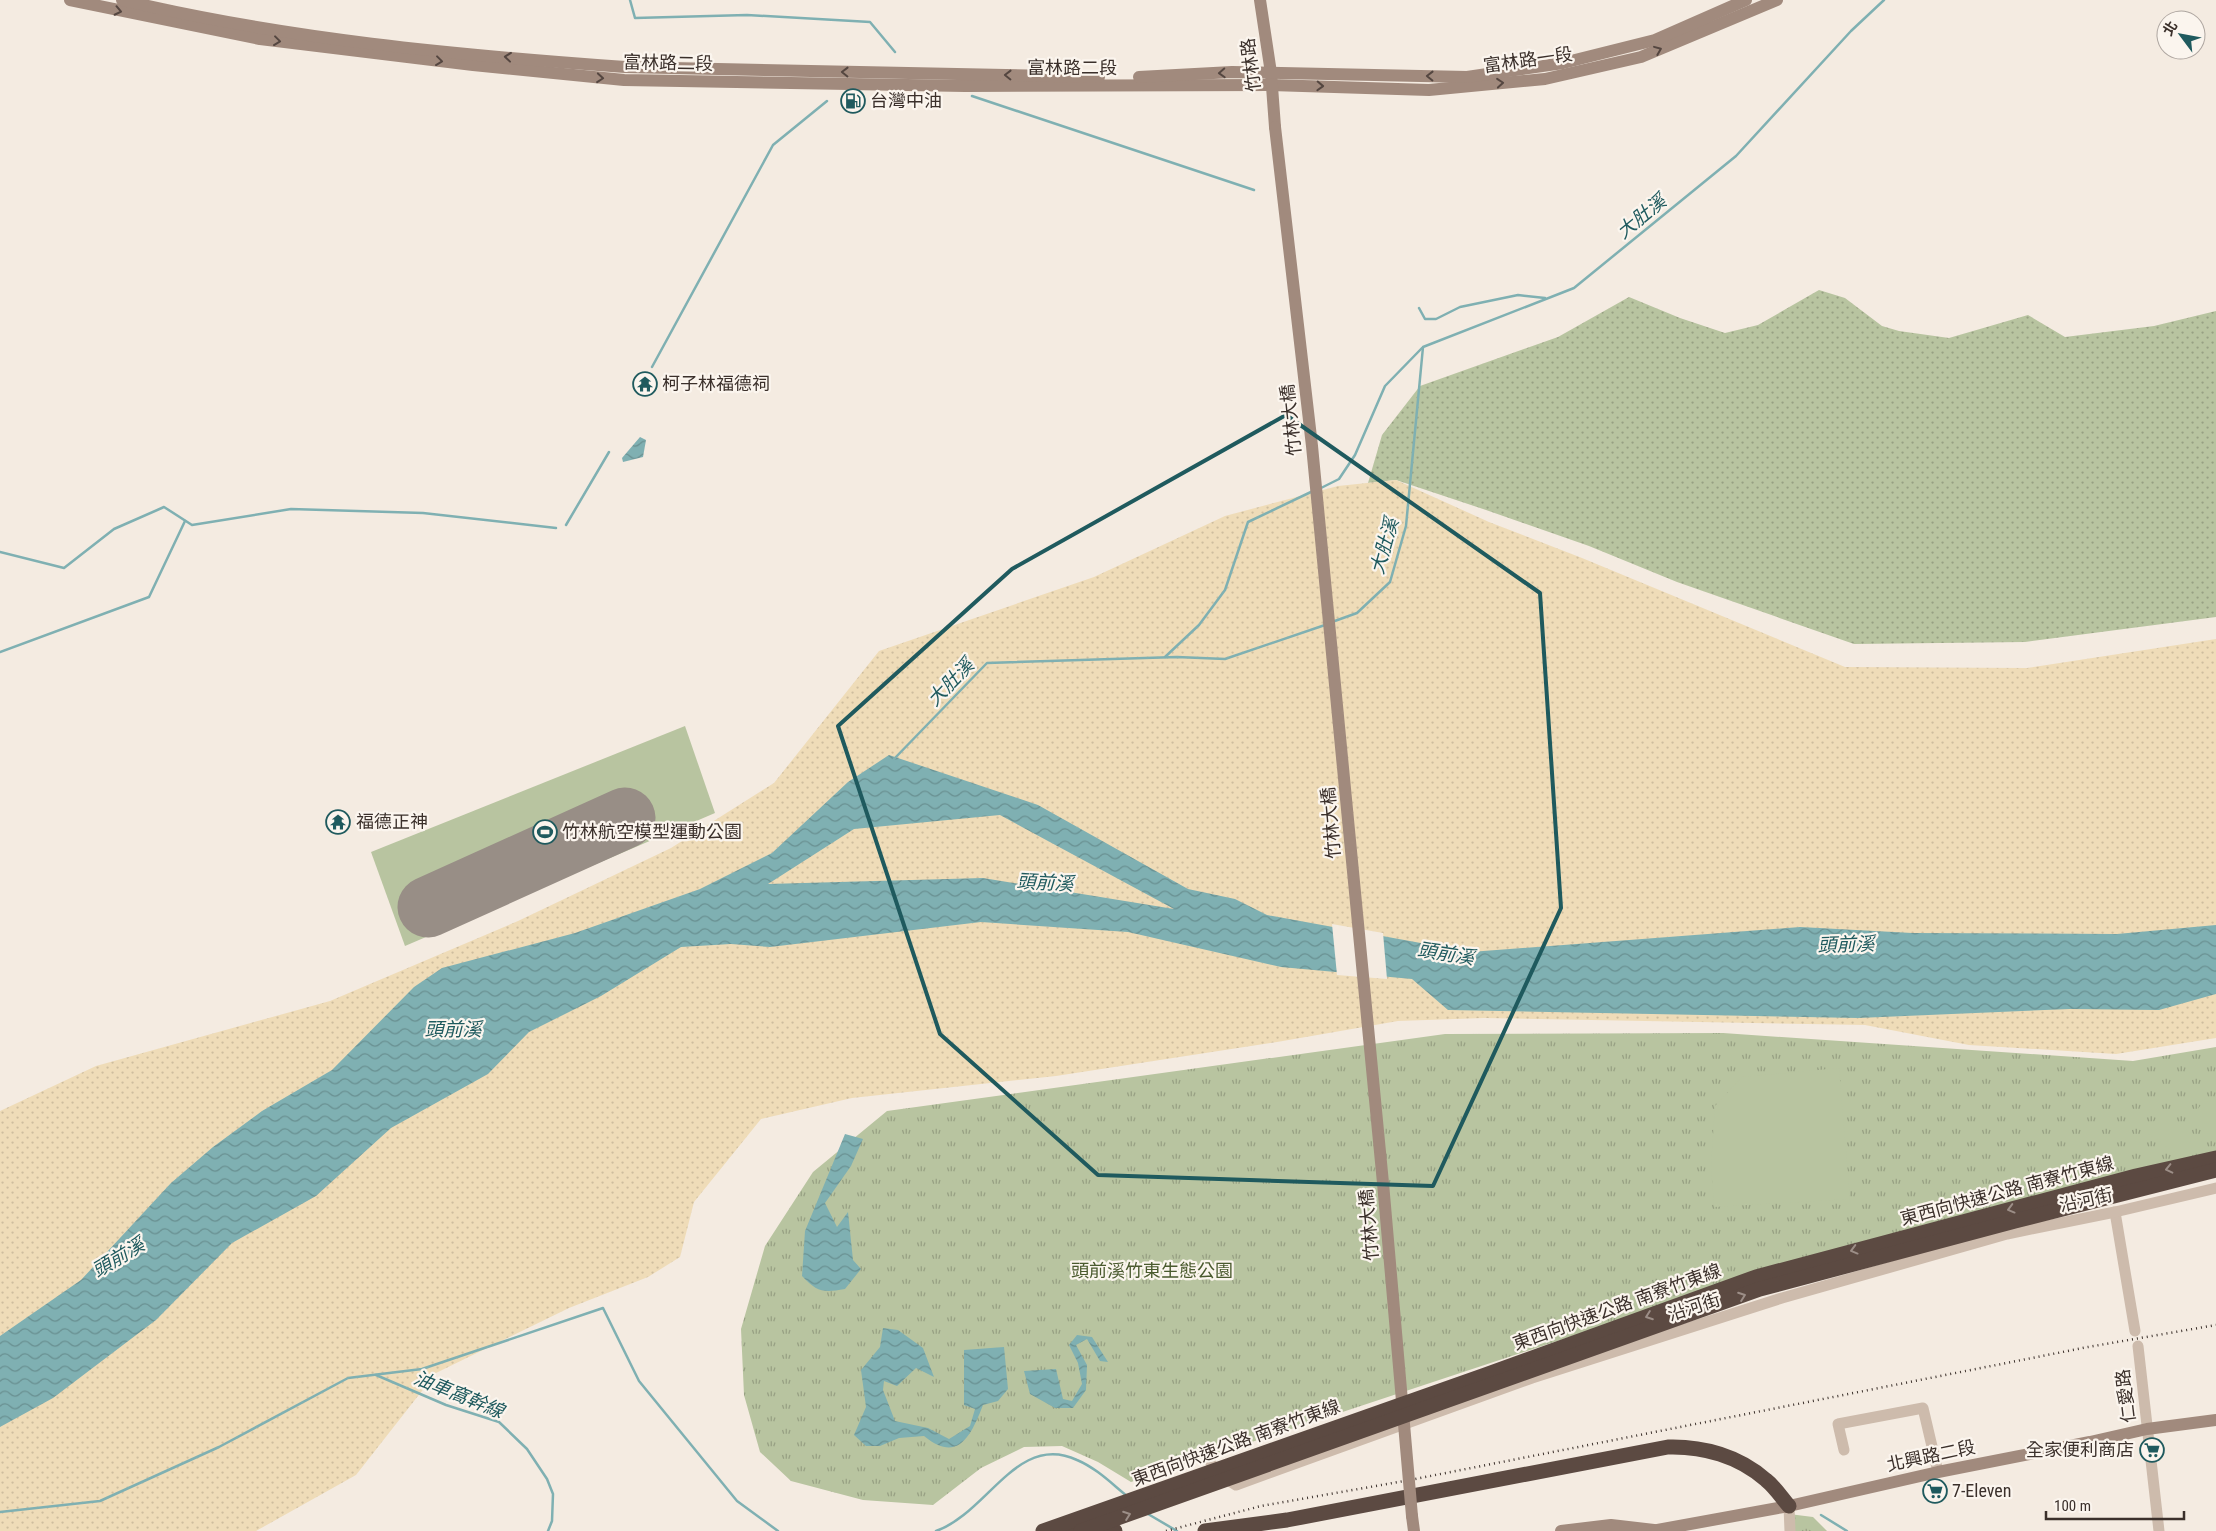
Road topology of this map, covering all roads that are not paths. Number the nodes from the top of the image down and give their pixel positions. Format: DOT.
graph roads {
  1 [pos="70,0"];
  2 [pos="122,0"];
  3 [pos="1260,0"];
  4 [pos="1746,0"];
  5 [pos="1777,0"];
  6 [pos="529,65"];
  7 [pos="1271,79"];
  8 [pos="1275,127"];
  9 [pos="2216,1158"];
  10 [pos="2216,1170"];
  11 [pos="2216,1188"];
  12 [pos="2115,1212"];
  13 [pos="2135,1331"];
  14 [pos="2138,1346"];
  15 [pos="2216,1420"];
  16 [pos="2147,1429"];
  17 [pos="1844,1450"];
  18 [pos="1206,1455"];
  19 [pos="1938,1472"];
  20 [pos="1441,1495"];
  21 [pos="1790,1506"];
  22 [pos="1043,1531"];
  23 [pos="1081,1531"];
  24 [pos="1115,1531"];
  25 [pos="1205,1531"];
  26 [pos="1269,1531"];
  27 [pos="1414,1531"];
  28 [pos="1561,1531"];
  29 [pos="1651,1531"];
  30 [pos="1790,1531"];
  31 [pos="2159,1531"];
  1 -- 6 [label="main road, 富林路二段, one-way"];
  6 -- 2 [label="main road, 富林路二段, one-way"];
  3 -- 7 [label="main road, 竹林路"];
  4 -- 7 [label="main road, 富林路一段, one-way"];
  7 -- 5 [label="main road, 富林路一段, one-way"];
  6 -- 7 [label="main road, 富林路二段"];
  7 -- 8 [label="main road, 竹林路"];
  8 -- 27 [label="main road, 竹林大橋, bridge"];
  9 -- 22 [label="highway, 東西向快速公路 南寮竹東線, one-way, bridge"];
  23 -- 10 [label="highway, 東西向快速公路 南寮竹東線, one-way, bridge"];
  11 -- 12 [label="street, 沿河街"];
  12 -- 13 [label="street"];
  12 -- 18 [label="street, 沿河街"];
  14 -- 16 [label="street, 仁愛路"];
  15 -- 16 [label="main road, 北興路二段"];
  16 -- 19 [label="main road, 北興路二段"];
  16 -- 31 [label="street, 仁愛路"];
  17 -- 19 [label="street"];
  19 -- 21 [label="main road, 北興路二段"];
  20 -- 21 [label="highway"];
  20 -- 25 [label="highway"];
  20 -- 26 [label="highway"];
  21 -- 29 [label="main road, 北興路二段"];
  21 -- 30 [label="street"];
  22 -- 24 [label="highway, bridge"];
  28 -- 29 [label="main road, 北興路二段"];
}
